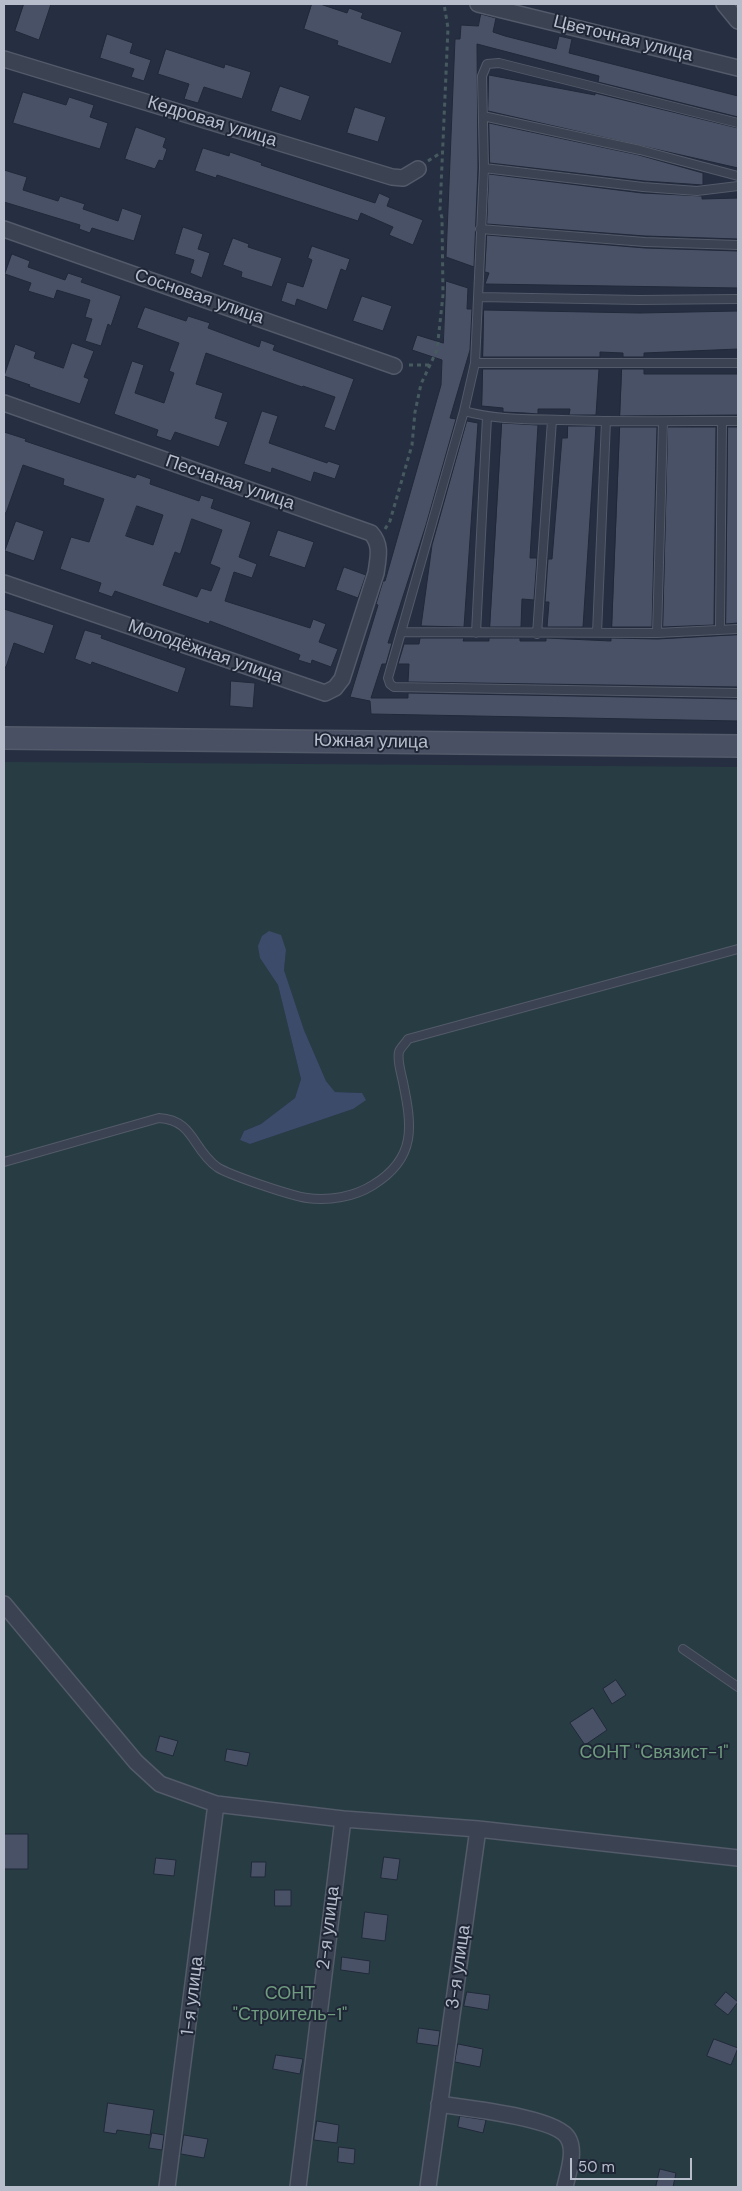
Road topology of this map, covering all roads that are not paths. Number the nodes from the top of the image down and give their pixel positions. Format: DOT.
graph roads {
  1 [pos="478,4"];
  2 [pos="724,4"];
  3 [pos="515,8"];
  4 [pos="738,21"];
  5 [pos="4,59"];
  6 [pos="738,68"];
  7 [pos="482,116"];
  8 [pos="738,123"];
  9 [pos="418,168"];
  10 [pos="484,168"];
  11 [pos="738,176"];
  12 [pos="738,186"];
  13 [pos="4,229"];
  14 [pos="480,229"];
  15 [pos="738,245"];
  16 [pos="479,297"];
  17 [pos="738,299"];
  18 [pos="475,363"];
  19 [pos="738,363"];
  20 [pos="394,366"];
  21 [pos="4,403"];
  22 [pos="464,411"];
  23 [pos="487,417"];
  24 [pos="552,420"];
  25 [pos="606,421"];
  26 [pos="722,421"];
  27 [pos="738,421"];
  28 [pos="663,422"];
  29 [pos="4,583"];
  30 [pos="361,619"];
  31 [pos="720,628"];
  32 [pos="738,629"];
  33 [pos="400,632"];
  34 [pos="476,633"];
  35 [pos="597,633"];
  36 [pos="656,633"];
  37 [pos="537,634"];
  38 [pos="738,693"];
  39 [pos="4,738"];
  40 [pos="738,746"];
  41 [pos="738,950"];
  42 [pos="4,1162"];
  43 [pos="4,1604"];
  44 [pos="683,1649"];
  45 [pos="738,1687"];
  46 [pos="216,1804"];
  47 [pos="343,1818"];
  48 [pos="478,1829"];
  49 [pos="738,1858"];
  50 [pos="439,2104"];
  51 [pos="167,2187"];
  52 [pos="298,2187"];
  53 [pos="428,2187"];
  54 [pos="566,2187"];
  1 -- 3 [label="street, Цветочная улица"];
  2 -- 4 [label="street"];
  3 -- 6 [label="street, Цветочная улица"];
  5 -- 9 [label="street, Кедровая улица"];
  7 -- 8 [label="lane"];
  7 -- 10 [label="lane"];
  7 -- 11 [label="lane"];
  10 -- 12 [label="lane"];
  10 -- 14 [label="lane"];
  13 -- 20 [label="street, Сосновая улица"];
  14 -- 15 [label="lane"];
  14 -- 16 [label="lane"];
  16 -- 17 [label="lane"];
  16 -- 18 [label="lane"];
  18 -- 19 [label="lane"];
  18 -- 22 [label="lane"];
  21 -- 30 [label="street, Песчаная улица"];
  22 -- 23 [label="lane"];
  22 -- 33 [label="lane"];
  23 -- 24 [label="lane"];
  23 -- 34 [label="lane"];
  24 -- 25 [label="lane"];
  24 -- 37 [label="lane"];
  25 -- 28 [label="lane"];
  25 -- 35 [label="lane"];
  26 -- 27 [label="lane"];
  26 -- 28 [label="lane"];
  26 -- 31 [label="lane"];
  28 -- 36 [label="lane"];
  29 -- 30 [label="street, Молодёжная улица"];
  31 -- 32 [label="lane"];
  31 -- 36 [label="lane"];
  33 -- 34 [label="lane"];
  33 -- 38 [label="lane"];
  34 -- 37 [label="lane"];
  35 -- 36 [label="lane"];
  35 -- 37 [label="lane"];
  39 -- 40 [label="main road, Южная улица"];
  41 -- 42 [label="lane"];
  43 -- 46 [label="street"];
  44 -- 45 [label="lane"];
  46 -- 47 [label="street"];
  46 -- 51 [label="street, 1-я улица"];
  47 -- 48 [label="street"];
  47 -- 52 [label="street, 2-я улица"];
  48 -- 49 [label="street"];
  48 -- 50 [label="street, 3-я улица"];
  50 -- 53 [label="street, 3-я улица"];
  50 -- 54 [label="street"];
}
